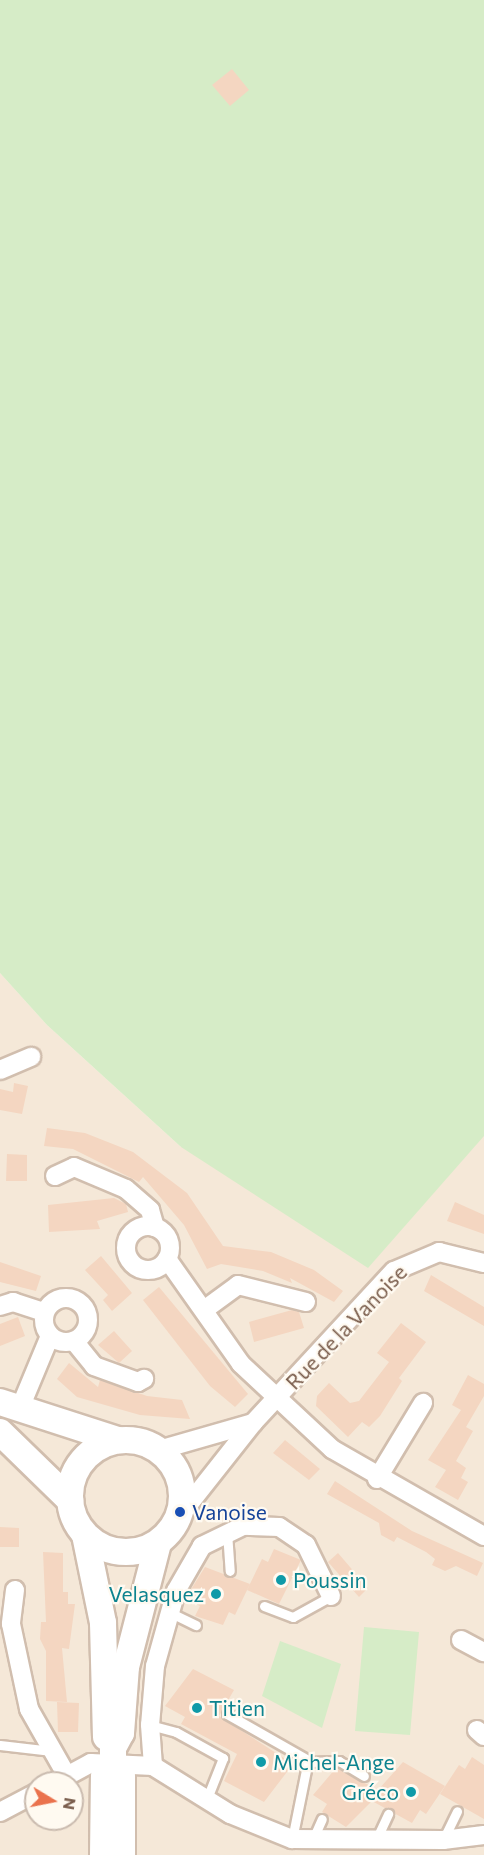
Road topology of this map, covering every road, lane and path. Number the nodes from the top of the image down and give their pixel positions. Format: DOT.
graph roads {
  1 [pos="31,1057"];
  2 [pos="0,1070"];
  3 [pos="55,1176"];
  4 [pos="155,1227"];
  5 [pos="166,1259"];
  6 [pos="482,1266"];
  7 [pos="306,1302"];
  8 [pos="0,1306"];
  9 [pos="204,1310"];
  10 [pos="44,1312"];
  11 [pos="50,1336"];
  12 [pos="74,1341"];
  13 [pos="144,1379"];
  14 [pos="277,1398"];
  15 [pos="423,1403"];
  16 [pos="10,1405"];
  17 [pos="252,1423"];
  18 [pos="0,1432"];
  19 [pos="118,1440"];
  20 [pos="159,1450"];
  21 [pos="377,1479"];
  22 [pos="70,1500"];
  23 [pos="178,1518"];
  24 [pos="226,1531"];
  25 [pos="85,1536"];
  26 [pos="484,1536"];
  27 [pos="158,1543"];
  28 [pos="230,1571"];
  29 [pos="15,1590"];
  30 [pos="331,1596"];
  31 [pos="264,1606"];
  32 [pos="169,1612"];
  33 [pos="196,1625"];
  34 [pos="461,1640"];
  35 [pos="484,1653"];
  36 [pos="227,1714"];
  37 [pos="150,1725"];
  38 [pos="0,1745"];
  39 [pos="52,1751"];
  40 [pos="113,1760"];
  41 [pos="308,1762"];
  42 [pos="153,1766"];
  43 [pos="58,1771"];
  44 [pos="74,1771"];
  45 [pos="364,1776"];
  46 [pos="24,1799"];
  47 [pos="206,1801"];
  48 [pos="457,1811"];
  49 [pos="0,1812"];
  50 [pos="388,1814"];
  51 [pos="321,1819"];
  52 [pos="484,1835"];
  53 [pos="292,1839"];
  54 [pos="443,1840"];
  55 [pos="312,1841"];
  56 [pos="376,1841"];
  57 [pos="103,1855"];
  58 [pos="122,1855"];
  1 -- 2 [label="street"];
  3 -- 4 [label="street"];
  4 -- 5 [label="street"];
  4 -- 5 [label="street"];
  5 -- 9 [label="street"];
  6 -- 14 [label="street, Rue de la Vanoise"];
  7 -- 9 [label="street"];
  8 -- 10 [label="street"];
  9 -- 14 [label="street"];
  10 -- 11 [label="street"];
  10 -- 12 [label="street"];
  11 -- 12 [label="street"];
  11 -- 16 [label="street"];
  12 -- 13 [label="street"];
  14 -- 17 [label="street, Rue de la Vanoise"];
  14 -- 21 [label="street"];
  15 -- 21 [label="street"];
  16 -- 19 [label="street"];
  17 -- 20 [label="street, Rue de la Vanoise"];
  17 -- 23 [label="street, Rue de la Vanoise"];
  18 -- 22 [label="street"];
  19 -- 20 [label="street"];
  19 -- 22 [label="street"];
  20 -- 23 [label="street"];
  21 -- 26 [label="street"];
  22 -- 25 [label="street"];
  23 -- 27 [label="street"];
  24 -- 28 [label="lane"];
  24 -- 30 [label="street"];
  24 -- 32 [label="street"];
  25 -- 27 [label="street"];
  25 -- 40 [label="street"];
  27 -- 40 [label="street"];
  29 -- 39 [label="street"];
  30 -- 31 [label="lane"];
  32 -- 33 [label="lane"];
  32 -- 37 [label="street"];
  34 -- 35 [label="street"];
  36 -- 41 [label="lane"];
  37 -- 42 [label="street"];
  37 -- 47 [label="lane"];
  38 -- 39 [label="lane"];
  39 -- 43 [label="street"];
  40 -- 42 [label="street"];
  40 -- 44 [label="street"];
  40 -- 57 [label="street"];
  40 -- 58 [label="street"];
  41 -- 45 [label="lane"];
  41 -- 53 [label="lane"];
  42 -- 47 [label="street"];
  46 -- 49 [label="street"];
  47 -- 53 [label="street"];
  48 -- 54 [label="lane"];
  50 -- 56 [label="lane"];
  51 -- 55 [label="lane"];
  52 -- 54 [label="street"];
  53 -- 55 [label="street"];
  54 -- 56 [label="street"];
  55 -- 56 [label="street"];
}
